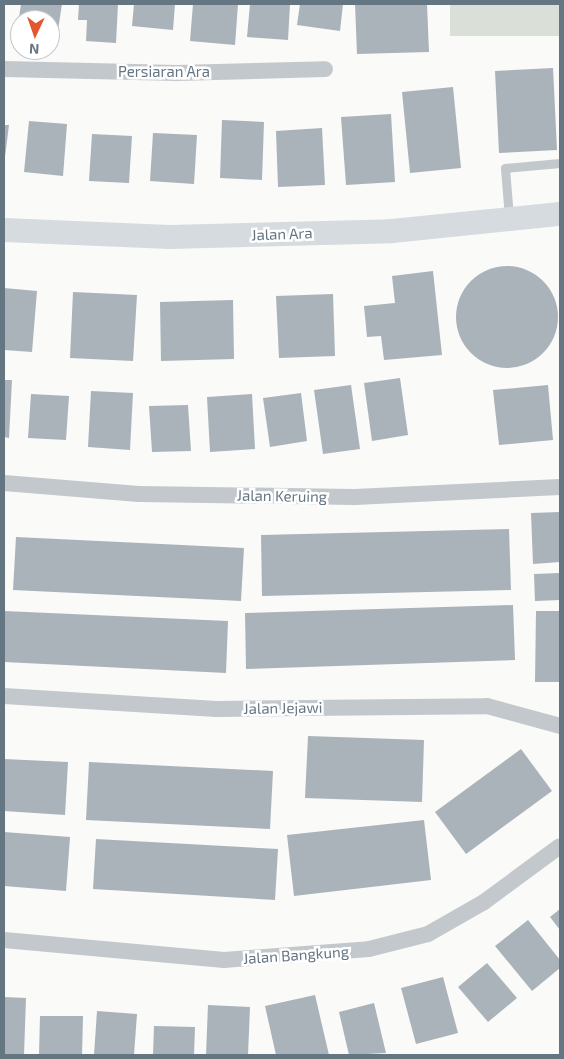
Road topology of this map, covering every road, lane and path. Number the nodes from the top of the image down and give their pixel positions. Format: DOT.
graph roads {
  1 [pos="4,69"];
  2 [pos="325,69"];
  3 [pos="560,163"];
  4 [pos="560,214"];
  5 [pos="509,220"];
  6 [pos="4,230"];
  7 [pos="4,483"];
  8 [pos="560,486"];
  9 [pos="4,696"];
  10 [pos="560,726"];
  11 [pos="560,846"];
  12 [pos="4,940"];
  1 -- 2 [label="street, Persiaran Ara"];
  3 -- 5 [label="lane"];
  4 -- 5 [label="street, Jalan Ara"];
  5 -- 6 [label="street, Jalan Ara"];
  7 -- 8 [label="street, Jalan Keruing"];
  9 -- 10 [label="street, Jalan Jejawi"];
  11 -- 12 [label="street, Jalan Bangkung"];
}
